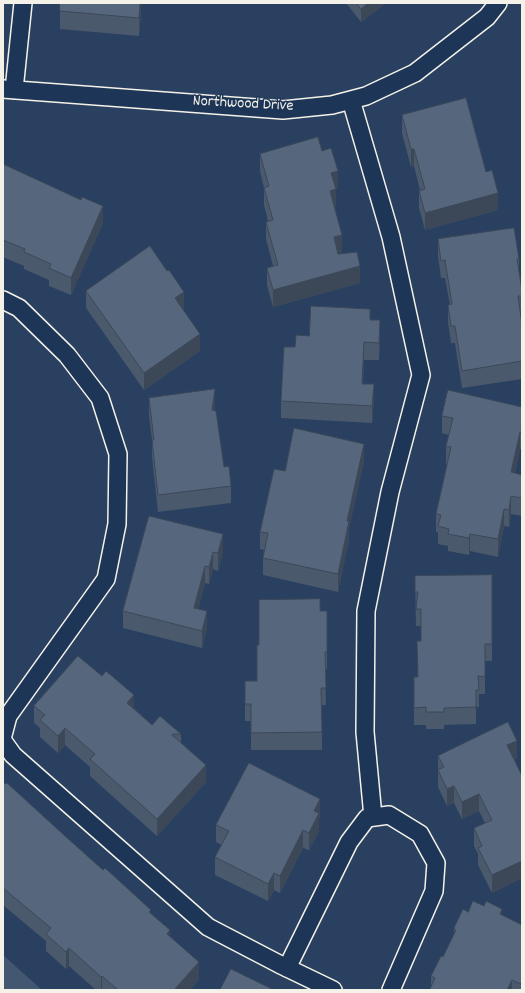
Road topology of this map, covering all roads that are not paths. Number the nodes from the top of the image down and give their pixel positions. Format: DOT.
graph roads {
  1 [pos="23,3"];
  2 [pos="498,3"];
  3 [pos="9,89"];
  4 [pos="351,100"];
  5 [pos="3,300"];
  6 [pos="3,735"];
  7 [pos="3,741"];
  8 [pos="373,817"];
  9 [pos="287,968"];
  10 [pos="334,990"];
  11 [pos="391,990"];
  1 -- 3 [label="street"];
  2 -- 4 [label="street, Northwood Drive"];
  3 -- 4 [label="street, Northwood Drive"];
  4 -- 8 [label="street"];
  5 -- 6 [label="street"];
  7 -- 9 [label="street"];
  8 -- 9 [label="street"];
  8 -- 11 [label="street"];
  9 -- 10 [label="street"];
}
